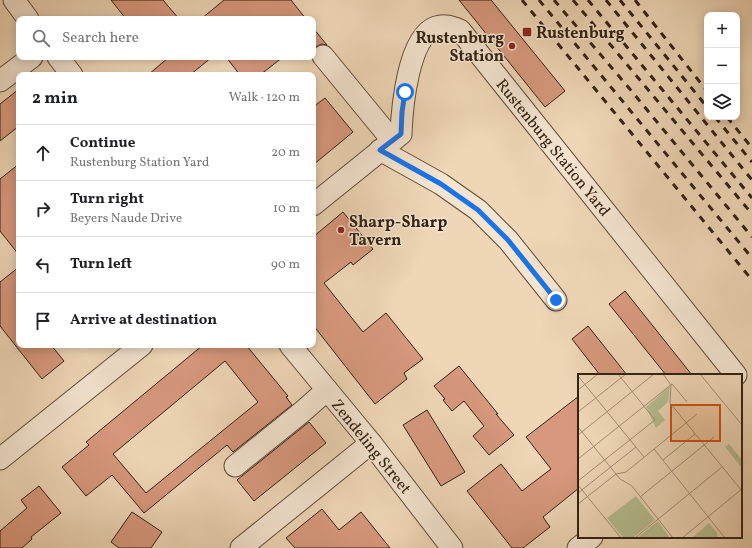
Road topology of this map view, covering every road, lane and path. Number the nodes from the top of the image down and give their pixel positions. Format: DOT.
graph roads {
  1 [pos="14,0"];
  2 [pos="26,16"];
  3 [pos="323,56"];
  4 [pos="28,60"];
  5 [pos="60,60"];
  6 [pos="70,72"];
  7 [pos="0,81"];
  8 [pos="391,142"];
  9 [pos="316,203"];
  10 [pos="556,300"];
  11 [pos="138,348"];
  12 [pos="292,348"];
  13 [pos="736,374"];
  14 [pos="327,390"];
  15 [pos="371,443"];
  16 [pos="0,460"];
  17 [pos="235,466"];
  18 [pos="591,538"];
  19 [pos="241,548"];
  20 [pos="452,548"];
  21 [pos="578,548"];
  1 -- 2 [label="street"];
  3 -- 8 [label="street"];
  4 -- 7 [label="street"];
  5 -- 6 [label="street"];
  8 -- 9 [label="street"];
  8 -- 10 [label="street"];
  8 -- 13 [label="street, Rustenburg Station Yard"];
  11 -- 16 [label="street"];
  12 -- 14 [label="street, Zendeling Street"];
  14 -- 15 [label="street, Zendeling Street"];
  14 -- 17 [label="street"];
  15 -- 19 [label="street"];
  15 -- 20 [label="street, Zendeling Street"];
  18 -- 21 [label="street"];
}
